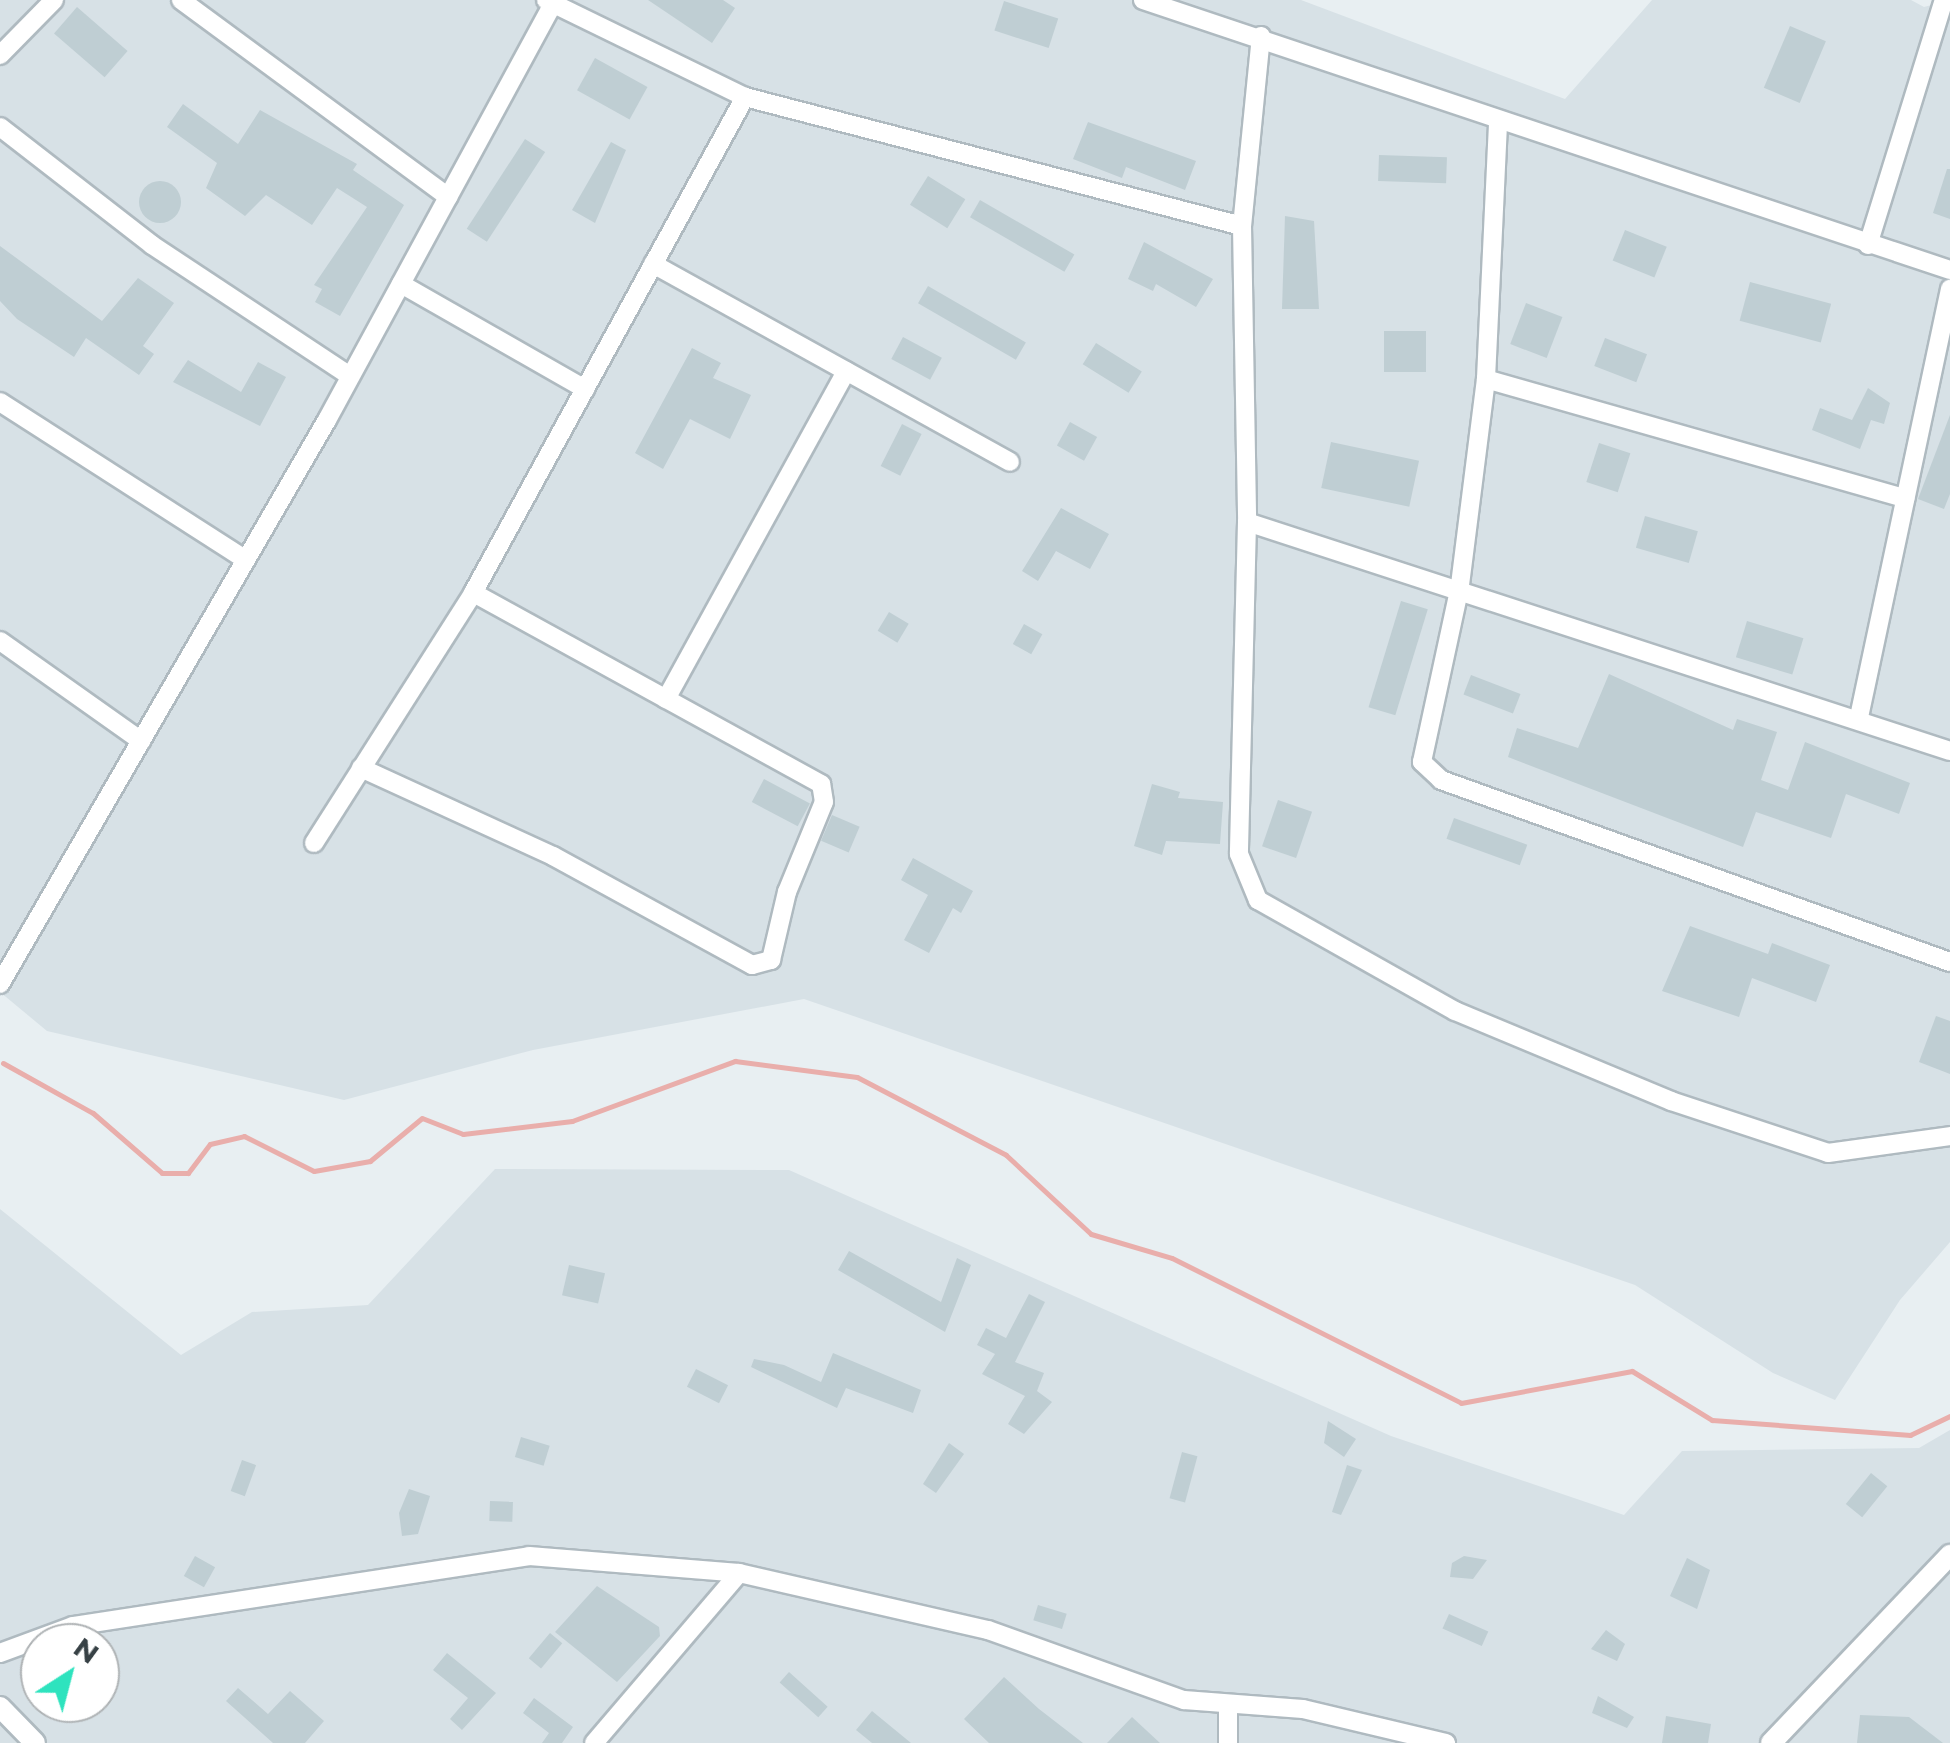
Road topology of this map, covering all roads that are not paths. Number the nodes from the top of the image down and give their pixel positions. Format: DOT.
graph roads {
  1 [pos="54,0"];
  2 [pos="181,0"];
  3 [pos="1143,0"];
  4 [pos="1944,0"];
  5 [pos="551,2"];
  6 [pos="1261,36"];
  7 [pos="0,55"];
  8 [pos="744,98"];
  9 [pos="1498,124"];
  10 [pos="0,127"];
  11 [pos="448,196"];
  12 [pos="1242,226"];
  13 [pos="1868,245"];
  14 [pos="653,264"];
  15 [pos="1950,270"];
  16 [pos="401,284"];
  17 [pos="1950,289"];
  18 [pos="846,371"];
  19 [pos="350,376"];
  20 [pos="1486,379"];
  21 [pos="585,389"];
  22 [pos="0,402"];
  23 [pos="1010,462"];
  24 [pos="1906,498"];
  25 [pos="1247,522"];
  26 [pos="246,560"];
  27 [pos="1460,586"];
  28 [pos="474,594"];
  29 [pos="0,641"];
  30 [pos="666,699"];
  31 [pos="1859,717"];
  32 [pos="141,741"];
  33 [pos="1950,751"];
  34 [pos="362,768"];
  35 [pos="314,843"];
  36 [pos="1950,962"];
  37 [pos="0,984"];
  38 [pos="1950,1136"];
  39 [pos="1950,1554"];
  40 [pos="739,1573"];
  41 [pos="0,1653"];
  42 [pos="1228,1705"];
  43 [pos="0,1708"];
  44 [pos="35,1743"];
  45 [pos="594,1743"];
  46 [pos="1228,1743"];
  47 [pos="1446,1743"];
  48 [pos="1771,1743"];
  1 -- 7 [label="street"];
  2 -- 11 [label="street"];
  3 -- 6 [label="street"];
  4 -- 13 [label="street"];
  5 -- 8 [label="street"];
  5 -- 11 [label="street"];
  6 -- 9 [label="street"];
  6 -- 12 [label="street"];
  8 -- 12 [label="street"];
  8 -- 14 [label="street"];
  9 -- 13 [label="street"];
  9 -- 20 [label="street"];
  10 -- 19 [label="street"];
  11 -- 16 [label="street"];
  12 -- 25 [label="street"];
  13 -- 15 [label="street"];
  14 -- 18 [label="street"];
  14 -- 21 [label="street"];
  16 -- 19 [label="street"];
  16 -- 21 [label="street"];
  17 -- 24 [label="street"];
  18 -- 23 [label="street"];
  18 -- 30 [label="street"];
  19 -- 26 [label="street"];
  20 -- 24 [label="street"];
  20 -- 27 [label="street"];
  21 -- 28 [label="street"];
  22 -- 26 [label="street"];
  24 -- 31 [label="street"];
  25 -- 27 [label="street"];
  25 -- 38 [label="street"];
  26 -- 32 [label="street"];
  27 -- 31 [label="street"];
  27 -- 36 [label="street"];
  28 -- 30 [label="street"];
  28 -- 34 [label="street"];
  29 -- 32 [label="street"];
  30 -- 34 [label="street"];
  31 -- 33 [label="street"];
  32 -- 37 [label="street"];
  34 -- 35 [label="street"];
  39 -- 48 [label="street"];
  40 -- 41 [label="street"];
  40 -- 42 [label="street"];
  40 -- 45 [label="street"];
  42 -- 46 [label="street"];
  42 -- 47 [label="street"];
  43 -- 44 [label="street"];
}
